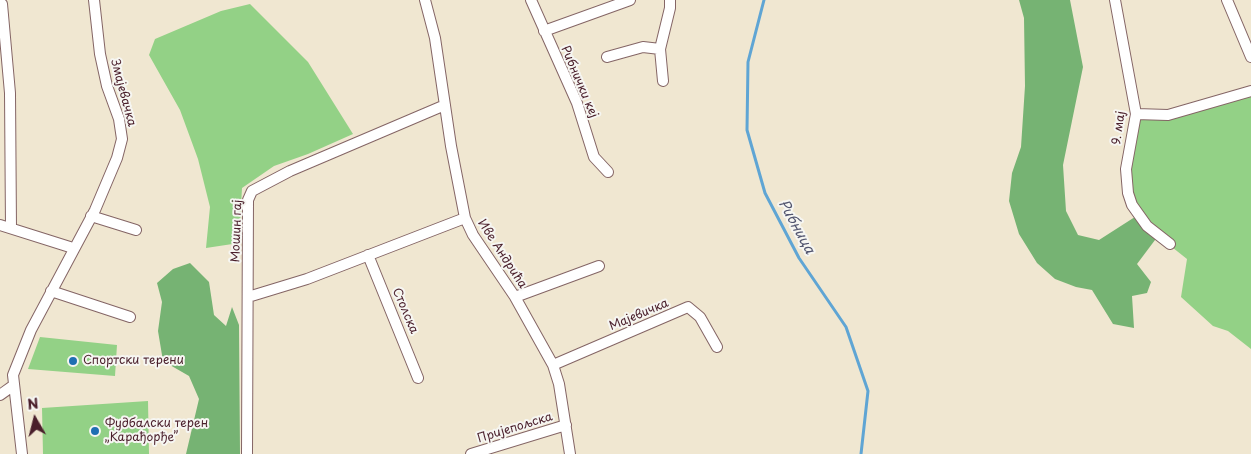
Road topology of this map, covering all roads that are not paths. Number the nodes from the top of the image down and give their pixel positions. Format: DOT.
graph roads {
  1 [pos="94,0"];
  2 [pos="425,0"];
  3 [pos="530,0"];
  4 [pos="630,0"];
  5 [pos="670,0"];
  6 [pos="1115,0"];
  7 [pos="1227,0"];
  8 [pos="2,4"];
  9 [pos="544,31"];
  10 [pos="660,49"];
  11 [pos="1251,57"];
  12 [pos="607,58"];
  13 [pos="663,81"];
  14 [pos="1251,91"];
  15 [pos="445,105"];
  16 [pos="1136,114"];
  17 [pos="608,172"];
  18 [pos="91,216"];
  19 [pos="466,218"];
  20 [pos="0,224"];
  21 [pos="11,228"];
  22 [pos="136,230"];
  23 [pos="1170,244"];
  24 [pos="73,248"];
  25 [pos="368,254"];
  26 [pos="599,266"];
  27 [pos="51,291"];
  28 [pos="248,297"];
  29 [pos="515,297"];
  30 [pos="130,317"];
  31 [pos="717,348"];
  32 [pos="553,365"];
  33 [pos="418,378"];
  34 [pos="14,385"];
  35 [pos="0,395"];
  36 [pos="566,425"];
  37 [pos="22,454"];
  38 [pos="247,454"];
  39 [pos="471,454"];
  40 [pos="570,454"];
  1 -- 18 [label="street, Змајевачка"];
  2 -- 15 [label="street, Иве Андрића"];
  3 -- 9 [label="street, Рибнички кеј"];
  4 -- 9 [label="street"];
  5 -- 10 [label="street"];
  6 -- 16 [label="street, 9. мај"];
  7 -- 11 [label="street"];
  8 -- 21 [label="street"];
  9 -- 17 [label="street, Рибнички кеј"];
  10 -- 12 [label="street"];
  10 -- 13 [label="street"];
  14 -- 16 [label="street"];
  15 -- 19 [label="street, Иве Андрића"];
  15 -- 28 [label="street, Мошин гај"];
  16 -- 23 [label="street, 9. мај"];
  18 -- 22 [label="street"];
  18 -- 24 [label="street, Змајевачка"];
  19 -- 25 [label="street"];
  19 -- 29 [label="street, Иве Андрића"];
  20 -- 21 [label="street"];
  21 -- 24 [label="street"];
  24 -- 27 [label="street, Змајевачка"];
  25 -- 28 [label="street"];
  25 -- 33 [label="street, Столска"];
  26 -- 29 [label="street"];
  27 -- 30 [label="street"];
  27 -- 34 [label="street, Змајевачка"];
  28 -- 38 [label="street, Мошин гај"];
  29 -- 32 [label="street, Иве Андрића"];
  31 -- 32 [label="street, Мајевичка"];
  32 -- 36 [label="street, Иве Андрића"];
  34 -- 35 [label="street"];
  34 -- 37 [label="street, Змајевачка"];
  36 -- 39 [label="street, Пријепољска"];
  36 -- 40 [label="street, Иве Андрића"];
}
